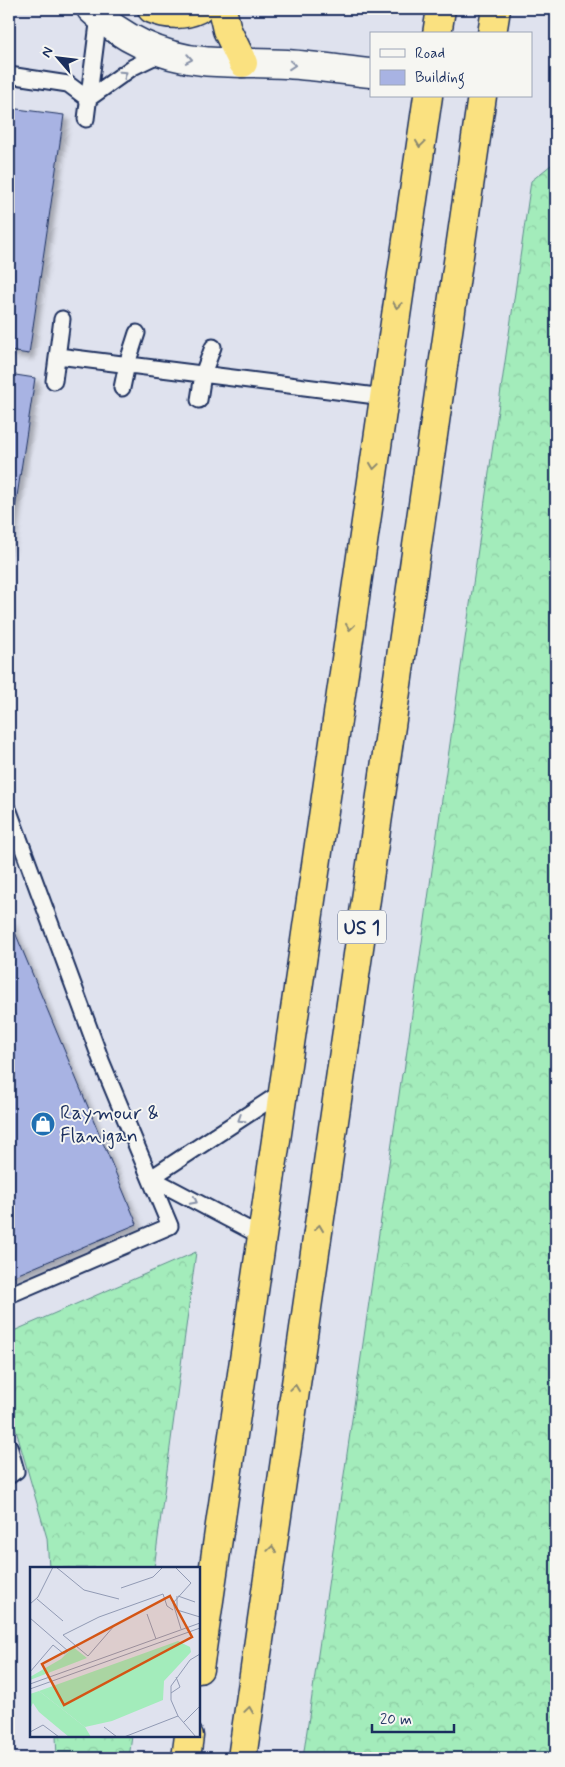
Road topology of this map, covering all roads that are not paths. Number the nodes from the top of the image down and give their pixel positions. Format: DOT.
graph roads {
  1 [pos="152,9"];
  2 [pos="198,9"];
  3 [pos="222,9"];
  4 [pos="441,9"];
  5 [pos="496,9"];
  6 [pos="95,12"];
  7 [pos="437,32"];
  8 [pos="492,32"];
  9 [pos="162,53"];
  10 [pos="243,63"];
  11 [pos="370,73"];
  12 [pos="9,75"];
  13 [pos="428,98"];
  14 [pos="482,98"];
  15 [pos="88,99"];
  16 [pos="86,119"];
  17 [pos="62,319"];
  18 [pos="137,333"];
  19 [pos="213,347"];
  20 [pos="58,356"];
  21 [pos="127,364"];
  22 [pos="203,374"];
  23 [pos="54,381"];
  24 [pos="122,388"];
  25 [pos="384,397"];
  26 [pos="199,400"];
  27 [pos="9,811"];
  28 [pos="282,1092"];
  29 [pos="151,1178"];
  30 [pos="262,1236"];
  31 [pos="9,1295"];
  32 [pos="9,1446"];
  33 [pos="9,1476"];
  34 [pos="200,1661"];
  35 [pos="189,1737"];
  36 [pos="186,1758"];
  37 [pos="242,1758"];
  1 -- 2 [label="highway"];
  3 -- 10 [label="highway"];
  4 -- 7 [label="highway"];
  5 -- 8 [label="highway"];
  6 -- 9 [label="street"];
  6 -- 15 [label="lane"];
  9 -- 10 [label="street, one-way"];
  15 -- 9 [label="lane, one-way"];
  10 -- 11 [label="street, one-way"];
  12 -- 15 [label="lane"];
  13 -- 25 [label="highway, US 1, one-way"];
  37 -- 14 [label="highway, US 1, one-way"];
  15 -- 16 [label="lane"];
  17 -- 20 [label="lane"];
  18 -- 21 [label="lane"];
  19 -- 22 [label="lane"];
  20 -- 21 [label="lane"];
  20 -- 23 [label="lane"];
  21 -- 22 [label="lane"];
  21 -- 24 [label="lane"];
  22 -- 25 [label="lane"];
  22 -- 26 [label="lane"];
  25 -- 28 [label="highway, US 1, one-way"];
  27 -- 29 [label="lane"];
  28 -- 29 [label="lane, one-way"];
  28 -- 30 [label="highway, US 1"];
  29 -- 30 [label="lane, one-way"];
  29 -- 31 [label="lane"];
  30 -- 34 [label="highway, US 1"];
  32 -- 33 [label="lane"];
  35 -- 36 [label="highway"];
}
